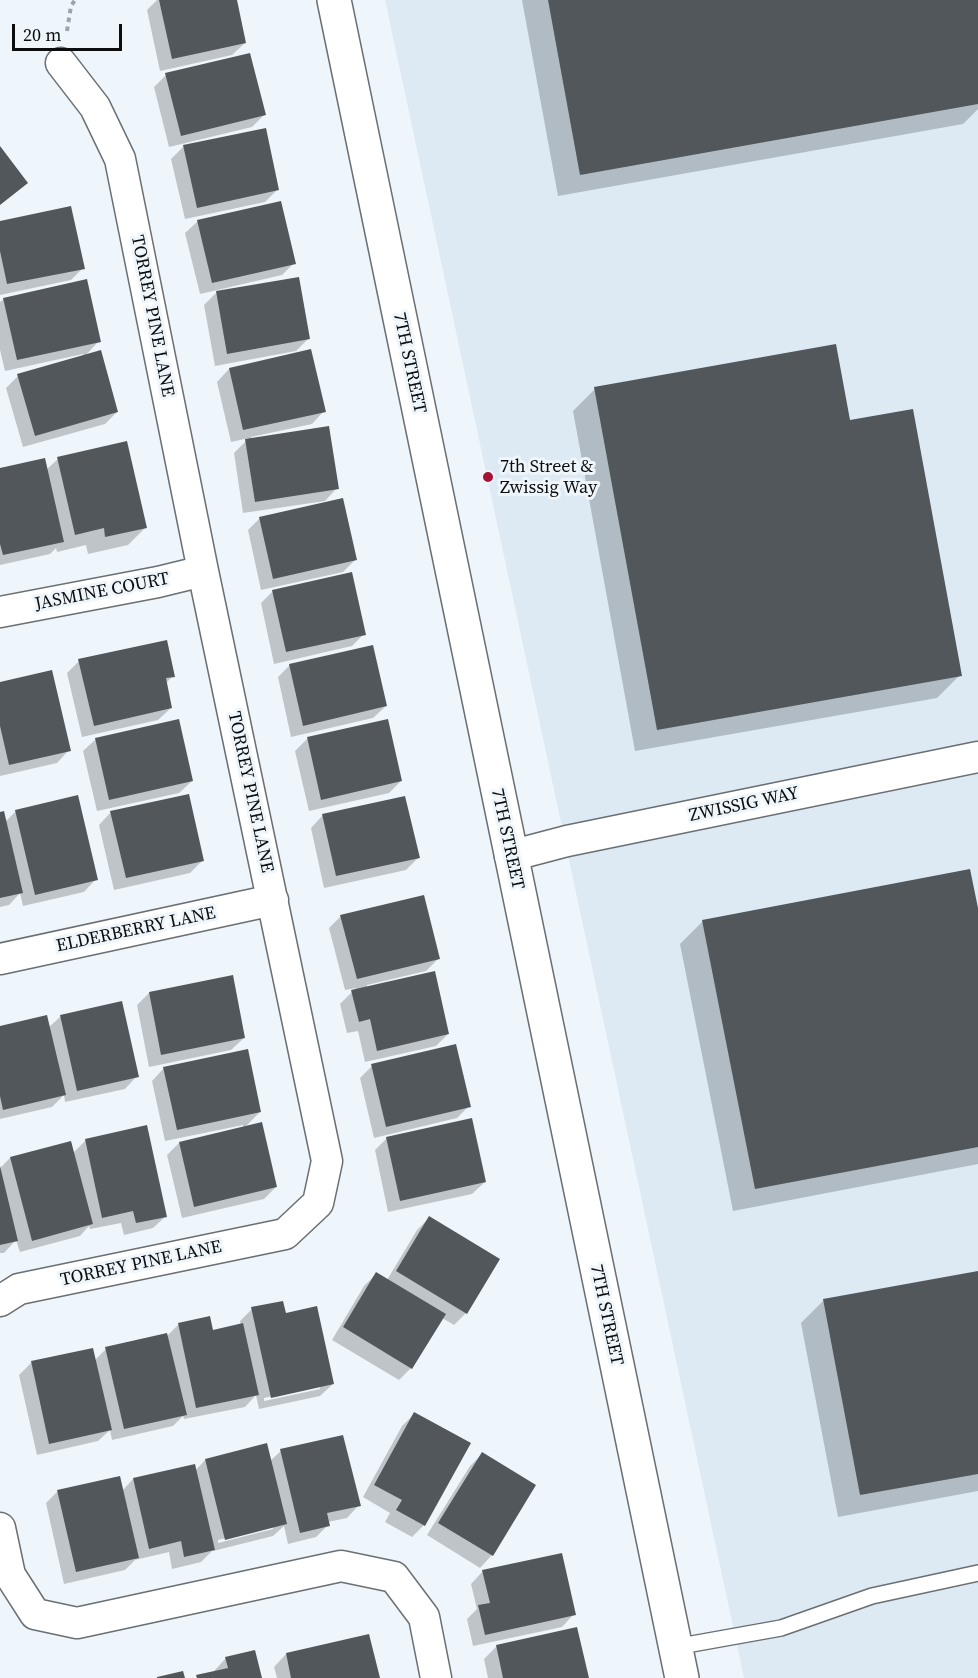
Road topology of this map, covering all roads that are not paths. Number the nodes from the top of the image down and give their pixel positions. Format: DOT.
graph roads {
  1 [pos="334,0"];
  2 [pos="61,63"];
  3 [pos="203,571"];
  4 [pos="0,612"];
  5 [pos="978,758"];
  6 [pos="510,856"];
  7 [pos="273,900"];
  8 [pos="0,959"];
  9 [pos="0,1301"];
  10 [pos="0,1527"];
  11 [pos="978,1573"];
  12 [pos="679,1662"];
  13 [pos="436,1678"];
  1 -- 6 [label="street, 7TH STREET"];
  2 -- 3 [label="street, TORREY PINE LANE"];
  3 -- 4 [label="street, JASMINE COURT"];
  3 -- 7 [label="street, TORREY PINE LANE"];
  5 -- 6 [label="street, ZWISSIG WAY"];
  6 -- 12 [label="street, 7TH STREET"];
  7 -- 8 [label="street, ELDERBERRY LANE"];
  7 -- 9 [label="street, TORREY PINE LANE"];
  10 -- 13 [label="street"];
  11 -- 12 [label="lane"];
}
